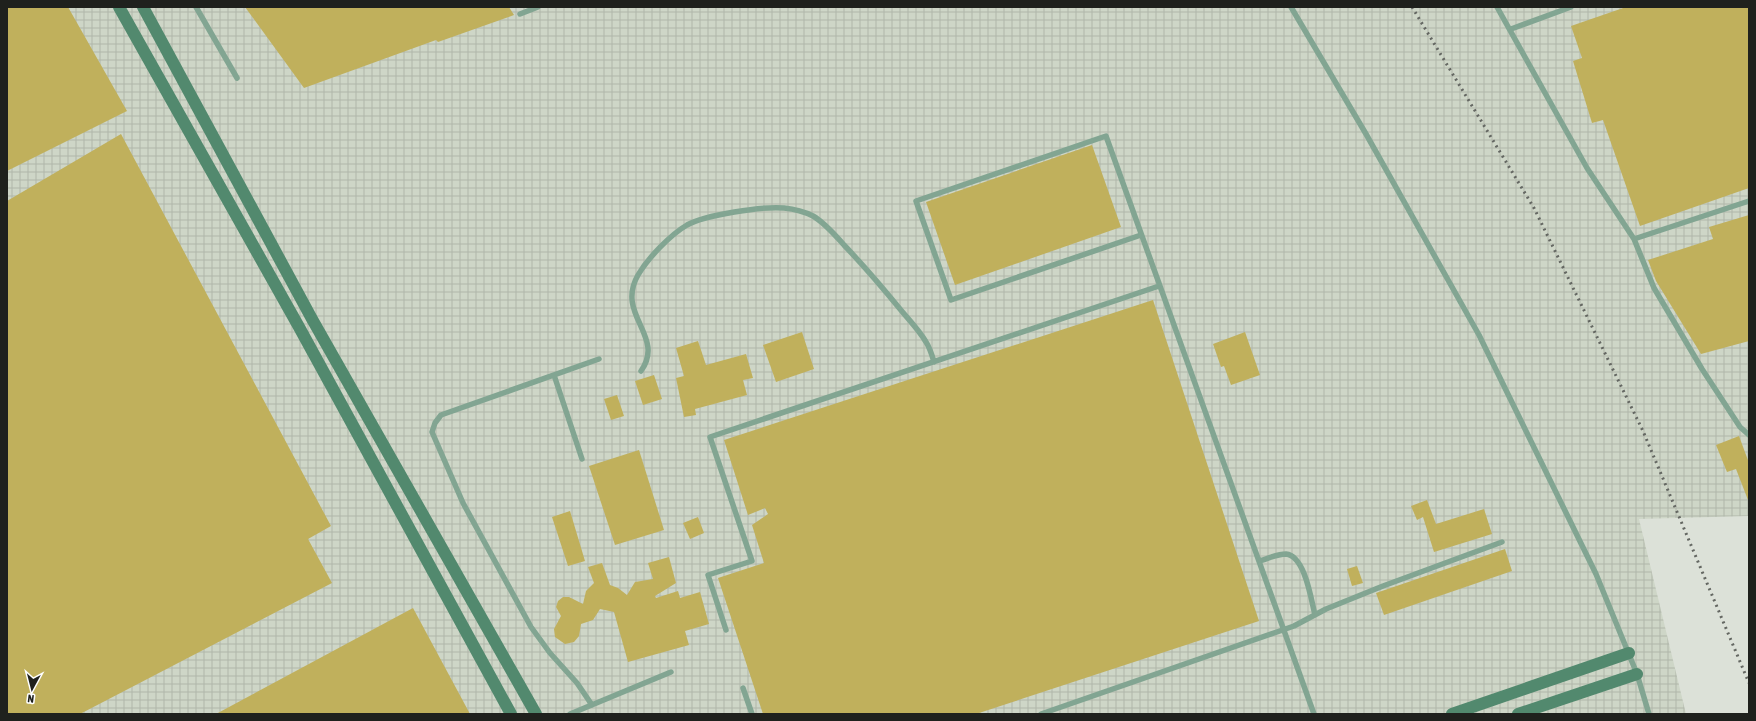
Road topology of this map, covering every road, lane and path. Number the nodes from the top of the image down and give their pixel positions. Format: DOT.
graph roads {
  1 [pos="119,7"];
  2 [pos="143,7"];
  3 [pos="196,7"];
  4 [pos="538,7"];
  5 [pos="1291,7"];
  6 [pos="1497,7"];
  7 [pos="1570,7"];
  8 [pos="520,14"];
  9 [pos="1510,29"];
  10 [pos="237,78"];
  11 [pos="1749,201"];
  12 [pos="1141,235"];
  13 [pos="1634,239"];
  14 [pos="1159,286"];
  15 [pos="312,319"];
  16 [pos="299,327"];
  17 [pos="599,358"];
  18 [pos="934,362"];
  19 [pos="641,371"];
  20 [pos="554,375"];
  21 [pos="1749,434"];
  22 [pos="582,459"];
  23 [pos="1502,542"];
  24 [pos="1259,561"];
  25 [pos="1315,615"];
  26 [pos="726,630"];
  27 [pos="1284,630"];
  28 [pos="1629,653"];
  29 [pos="671,672"];
  30 [pos="1637,674"];
  31 [pos="743,688"];
  32 [pos="592,705"];
  33 [pos="511,714"];
  34 [pos="536,714"];
  35 [pos="570,714"];
  36 [pos="752,714"];
  37 [pos="1041,714"];
  38 [pos="1314,714"];
  39 [pos="1452,714"];
  40 [pos="1518,714"];
  41 [pos="1650,714"];
  1 -- 16 [label="street"];
  2 -- 15 [label="street"];
  3 -- 10 [label="lane"];
  4 -- 8 [label="lane"];
  5 -- 28 [label="lane"];
  6 -- 9 [label="lane"];
  7 -- 9 [label="lane"];
  9 -- 13 [label="lane"];
  11 -- 13 [label="lane"];
  12 -- 12 [label="lane"];
  12 -- 14 [label="lane"];
  13 -- 21 [label="lane"];
  14 -- 18 [label="lane"];
  14 -- 24 [label="lane"];
  15 -- 16 [label="street"];
  15 -- 34 [label="street"];
  16 -- 33 [label="street"];
  17 -- 20 [label="lane"];
  18 -- 19 [label="lane"];
  18 -- 26 [label="lane"];
  20 -- 22 [label="lane"];
  20 -- 32 [label="lane"];
  23 -- 25 [label="lane"];
  24 -- 25 [label="lane"];
  24 -- 27 [label="lane"];
  25 -- 27 [label="lane"];
  27 -- 37 [label="lane"];
  27 -- 38 [label="lane"];
  28 -- 30 [label="lane"];
  28 -- 39 [label="street"];
  29 -- 32 [label="lane"];
  30 -- 40 [label="street"];
  30 -- 41 [label="lane"];
  31 -- 36 [label="lane"];
  32 -- 35 [label="lane"];
}
